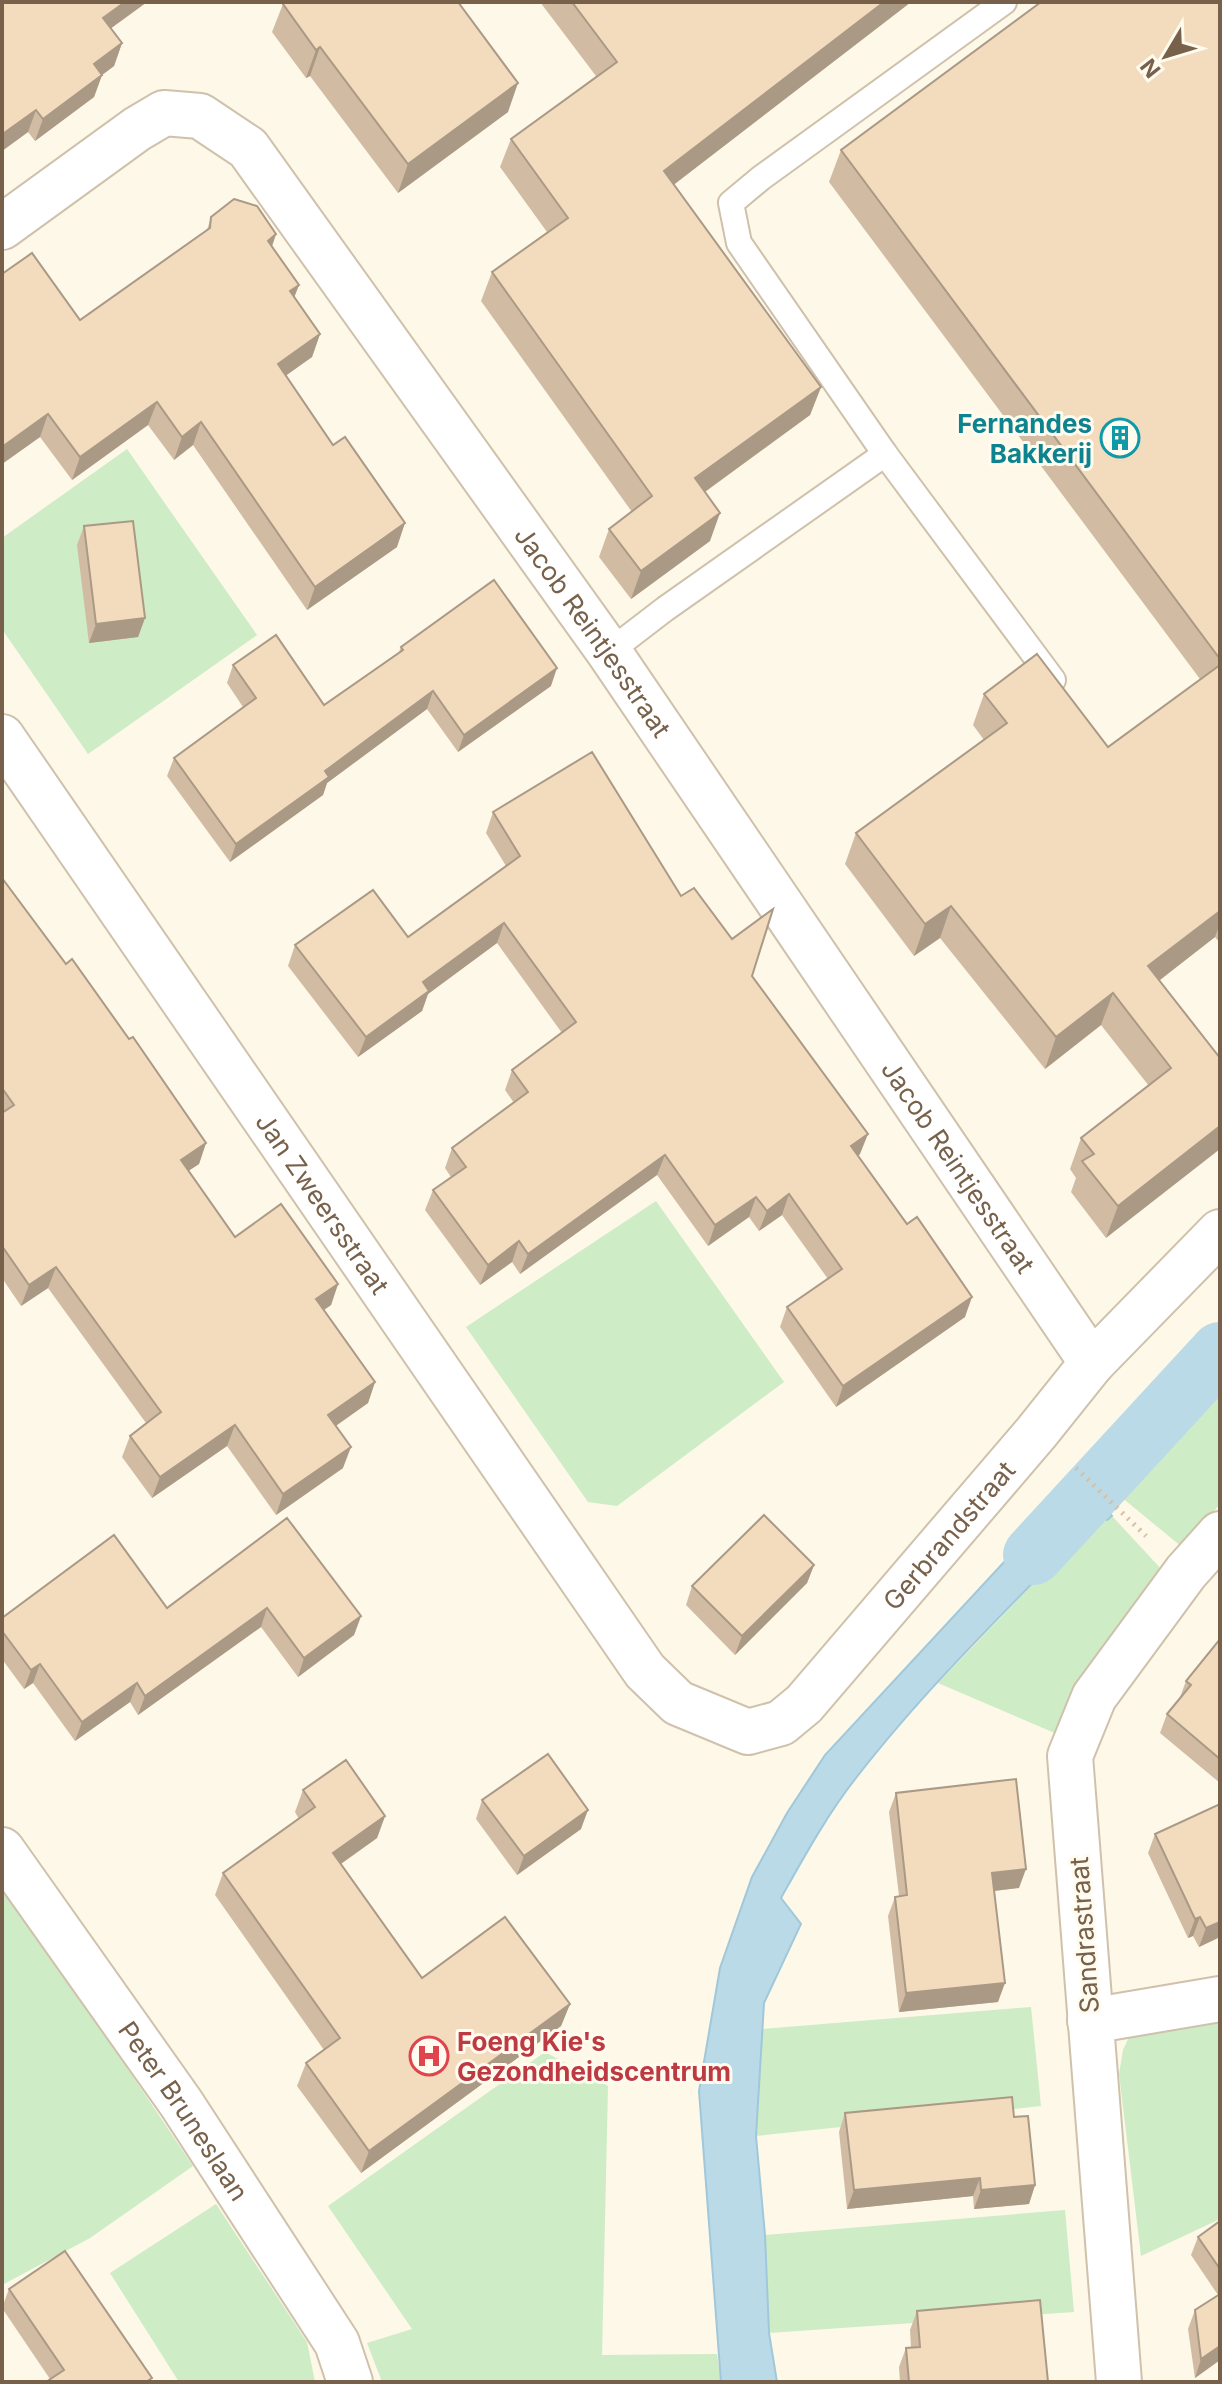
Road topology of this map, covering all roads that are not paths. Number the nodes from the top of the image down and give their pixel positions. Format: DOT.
graph roads {
  1 [pos="1004,2"];
  2 [pos="2,227"];
  3 [pos="885,454"];
  4 [pos="609,652"];
  5 [pos="1065,697"];
  6 [pos="2,737"];
  7 [pos="1220,1232"];
  8 [pos="1092,1363"];
  9 [pos="1220,1534"];
  10 [pos="645,1671"];
  11 [pos="2,1850"];
  12 [pos="1220,1999"];
  13 [pos="1090,2021"];
  14 [pos="350,2382"];
  15 [pos="1119,2382"];
  1 -- 3 [label="lane"];
  2 -- 4 [label="street, Jacob Reintjesstraat"];
  3 -- 4 [label="lane"];
  3 -- 5 [label="lane"];
  4 -- 8 [label="street, Jacob Reintjesstraat"];
  6 -- 10 [label="street, Jan Zweersstraat"];
  7 -- 8 [label="street, Gerbrandstraat"];
  8 -- 10 [label="street, Gerbrandstraat"];
  9 -- 13 [label="street, Sandrastraat"];
  11 -- 14 [label="street, Peter Bruneslaan"];
  12 -- 13 [label="street"];
  13 -- 15 [label="street, Sandrastraat"];
}
